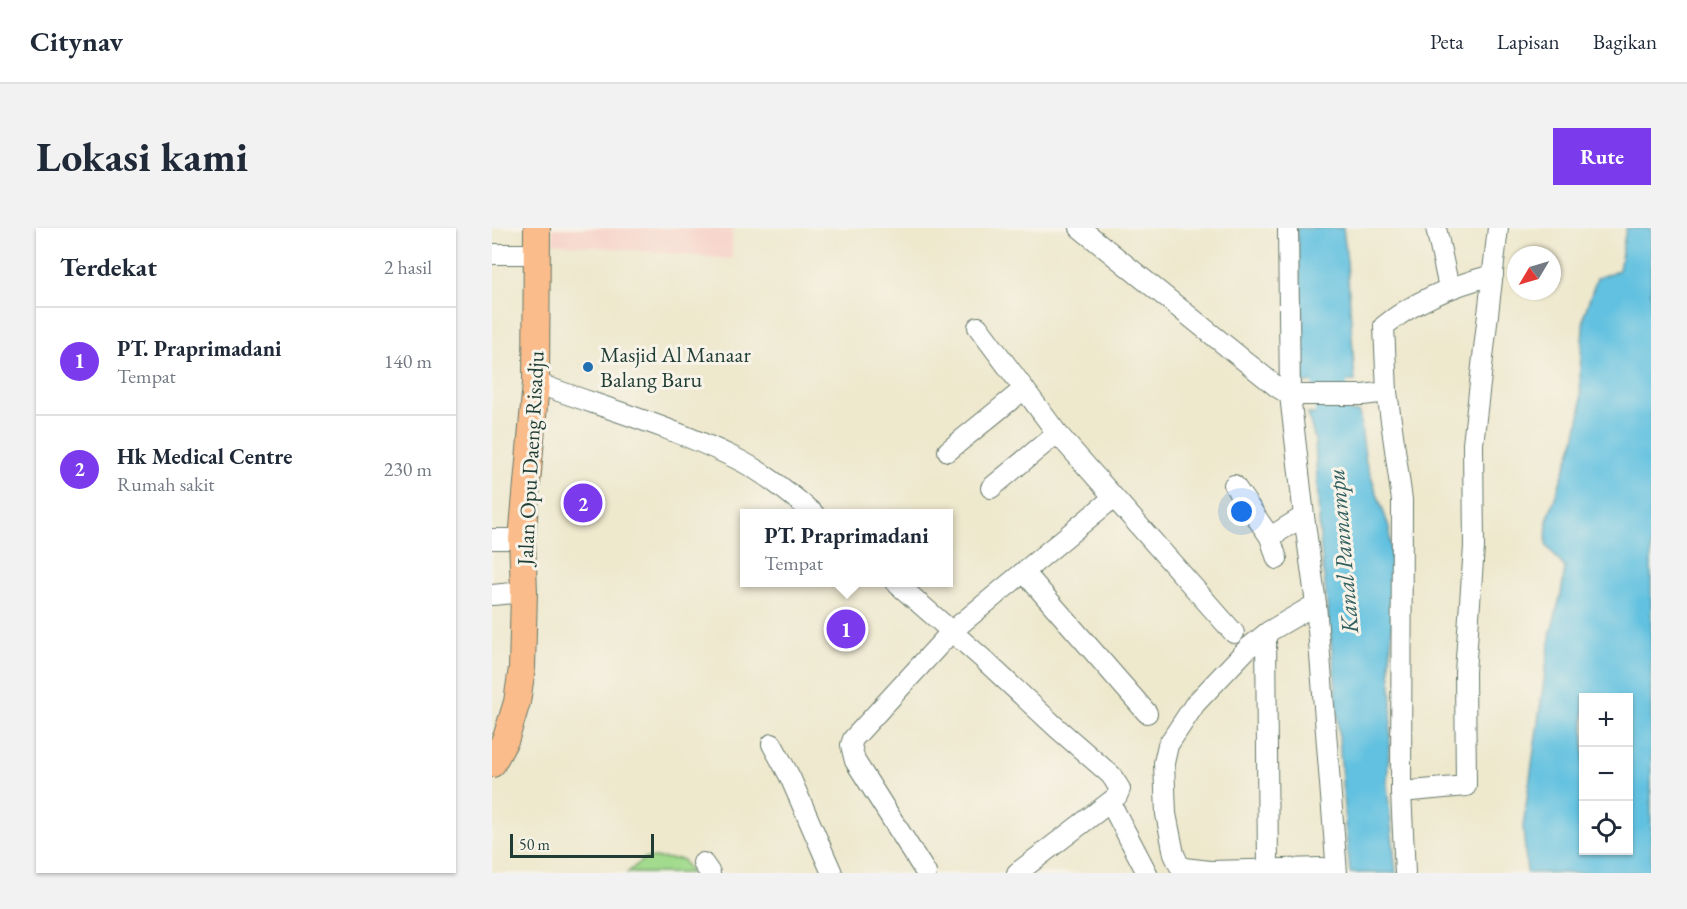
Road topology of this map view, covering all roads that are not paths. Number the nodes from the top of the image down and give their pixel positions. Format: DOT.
graph roads {
  1 [pos="537,228"];
  2 [pos="1080,228"];
  3 [pos="1288,228"];
  4 [pos="1436,228"];
  5 [pos="1498,228"];
  6 [pos="492,254"];
  7 [pos="537,254"];
  8 [pos="1493,275"];
  9 [pos="1449,288"];
  10 [pos="978,327"];
  11 [pos="536,383"];
  12 [pos="1024,389"];
  13 [pos="1387,392"];
  14 [pos="1293,395"];
  15 [pos="1057,433"];
  16 [pos="948,451"];
  17 [pos="1234,485"];
  18 [pos="991,488"];
  19 [pos="1113,498"];
  20 [pos="809,509"];
  21 [pos="1304,516"];
  22 [pos="1270,537"];
  23 [pos="492,539"];
  24 [pos="522,539"];
  25 [pos="1277,559"];
  26 [pos="1024,572"];
  27 [pos="901,587"];
  28 [pos="524,592"];
  29 [pos="492,596"];
  30 [pos="1316,604"];
  31 [pos="952,631"];
  32 [pos="1234,633"];
  33 [pos="1266,634"];
  34 [pos="1147,713"];
  35 [pos="772,744"];
  36 [pos="492,764"];
  37 [pos="1401,792"];
  38 [pos="1110,802"];
  39 [pos="1268,870"];
  40 [pos="1330,871"];
  41 [pos="1248,872"];
  42 [pos="832,873"];
  43 [pos="926,873"];
  44 [pos="1017,873"];
  45 [pos="1147,873"];
  46 [pos="1405,873"];
  1 -- 7 [label="main road, Jalan Opu Daeng Risadju"];
  2 -- 14 [label="street"];
  3 -- 14 [label="street"];
  4 -- 9 [label="street"];
  5 -- 8 [label="street"];
  6 -- 7 [label="street"];
  7 -- 11 [label="main road, Jalan Opu Daeng Risadju"];
  8 -- 9 [label="street"];
  8 -- 37 [label="street"];
  9 -- 13 [label="street"];
  10 -- 12 [label="street"];
  11 -- 20 [label="street"];
  11 -- 24 [label="main road, Jalan Opu Daeng Risadju"];
  12 -- 15 [label="street"];
  12 -- 16 [label="street"];
  13 -- 14 [label="street"];
  13 -- 37 [label="street"];
  14 -- 21 [label="street"];
  15 -- 18 [label="street"];
  15 -- 19 [label="street"];
  17 -- 22 [label="street"];
  19 -- 26 [label="street"];
  19 -- 32 [label="street"];
  21 -- 22 [label="street"];
  21 -- 30 [label="street"];
  22 -- 25 [label="street"];
  23 -- 24 [label="street"];
  24 -- 28 [label="main road, Jalan Opu Daeng Risadju"];
  26 -- 31 [label="street"];
  26 -- 34 [label="street"];
  27 -- 31 [label="street"];
  28 -- 29 [label="street"];
  28 -- 36 [label="main road, Jalan Opu Daeng Risadju"];
  30 -- 33 [label="street"];
  30 -- 40 [label="street"];
  31 -- 38 [label="street"];
  31 -- 43 [label="street"];
  33 -- 39 [label="street"];
  33 -- 41 [label="street"];
  35 -- 42 [label="street"];
  37 -- 46 [label="street"];
  38 -- 44 [label="street"];
  38 -- 45 [label="street"];
  39 -- 40 [label="street"];
  39 -- 41 [label="street"];
}
